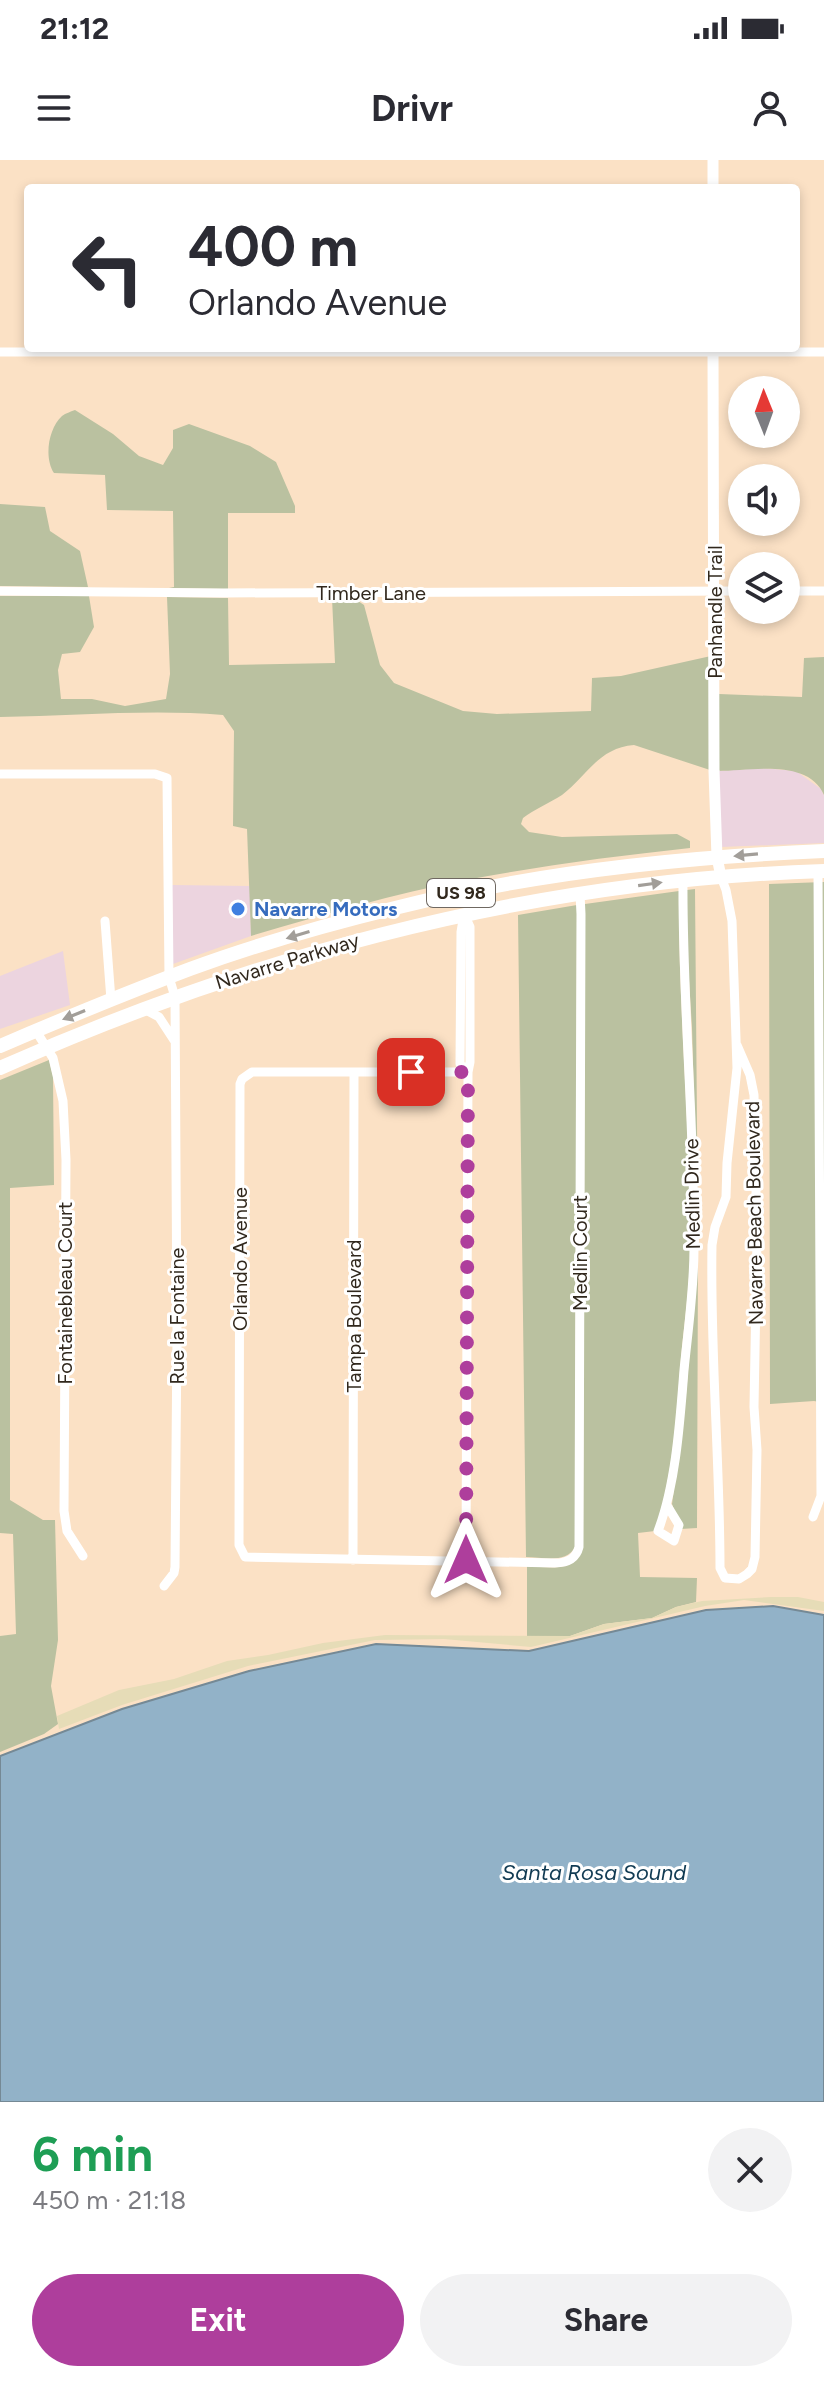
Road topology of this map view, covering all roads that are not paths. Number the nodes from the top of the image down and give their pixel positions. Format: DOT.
graph roads {
  1 [pos="713,160"];
  2 [pos="713,184"];
  3 [pos="0,352"];
  4 [pos="24,352"];
  5 [pos="713,352"];
  6 [pos="800,352"];
  7 [pos="824,352"];
  8 [pos="0,591"];
  9 [pos="715,591"];
  10 [pos="728,591"];
  11 [pos="800,591"];
  12 [pos="824,591"];
  13 [pos="0,774"];
  14 [pos="824,851"];
  15 [pos="717,857"];
  16 [pos="646,865"];
  17 [pos="821,871"];
  18 [pos="721,877"];
  19 [pos="683,879"];
  20 [pos="580,894"];
  21 [pos="400,907"];
  22 [pos="464,914"];
  23 [pos="105,921"];
  24 [pos="169,977"];
  25 [pos="175,997"];
  26 [pos="111,1000"];
  27 [pos="144,1009"];
  28 [pos="36,1031"];
  29 [pos="176,1044"];
  30 [pos="737,1045"];
  31 [pos="0,1046"];
  32 [pos="45,1048"];
  33 [pos="0,1068"];
  34 [pos="354,1072"];
  35 [pos="468,1072"];
  36 [pos="668,1507"];
  37 [pos="813,1517"];
  38 [pos="83,1556"];
  39 [pos="353,1560"];
  40 [pos="466,1560"];
  41 [pos="164,1586"];
  1 -- 2 [label="street"];
  3 -- 4 [label="street"];
  5 -- 9 [label="street, Panhandle Trail"];
  6 -- 7 [label="street"];
  8 -- 9 [label="street, Timber Lane"];
  9 -- 10 [label="street, Timber Lane"];
  9 -- 15 [label="street, Panhandle Trail"];
  11 -- 12 [label="street"];
  13 -- 24 [label="street, Rue la Fontaine"];
  14 -- 15 [label="highway, Navarre Parkway / US 98, one-way"];
  15 -- 16 [label="highway, Navarre Parkway / US 98"];
  15 -- 18 [label="street, Panhandle Trail"];
  16 -- 21 [label="highway, Navarre Parkway / US 98"];
  16 -- 22 [label="highway"];
  17 -- 18 [label="highway, Navarre Parkway / US 98"];
  17 -- 37 [label="street"];
  18 -- 19 [label="highway, Navarre Parkway / US 98"];
  18 -- 30 [label="street"];
  20 -- 19 [label="highway, Navarre Parkway / US 98, one-way"];
  19 -- 36 [label="street, Medlin Drive"];
  20 -- 22 [label="highway, Navarre Parkway / US 98"];
  20 -- 40 [label="street, Medlin Court"];
  21 -- 22 [label="highway"];
  21 -- 24 [label="highway, Navarre Parkway / US 98, one-way"];
  22 -- 25 [label="highway, Navarre Parkway / US 98"];
  22 -- 35 [label="street"];
  23 -- 26 [label="street"];
  24 -- 25 [label="street, Rue la Fontaine"];
  24 -- 26 [label="highway, Navarre Parkway / US 98"];
  25 -- 27 [label="highway, Navarre Parkway / US 98"];
  25 -- 29 [label="street, Rue la Fontaine"];
  26 -- 28 [label="highway, Navarre Parkway / US 98, one-way"];
  27 -- 29 [label="street"];
  27 -- 32 [label="highway, Navarre Parkway / US 98"];
  28 -- 31 [label="highway, Navarre Parkway / US 98"];
  28 -- 32 [label="street, Fontainebleau Court"];
  29 -- 41 [label="street, Rue la Fontaine"];
  30 -- 30 [label="street, Navarre Beach Boulevard"];
  32 -- 33 [label="highway, Navarre Parkway / US 98"];
  32 -- 38 [label="street, Fontainebleau Court"];
  34 -- 35 [label="street, Orlando Avenue"];
  34 -- 39 [label="street, Tampa Boulevard"];
  34 -- 39 [label="street, Orlando Avenue"];
  35 -- 40 [label="street"];
  39 -- 40 [label="street, Orlando Avenue"];
}
